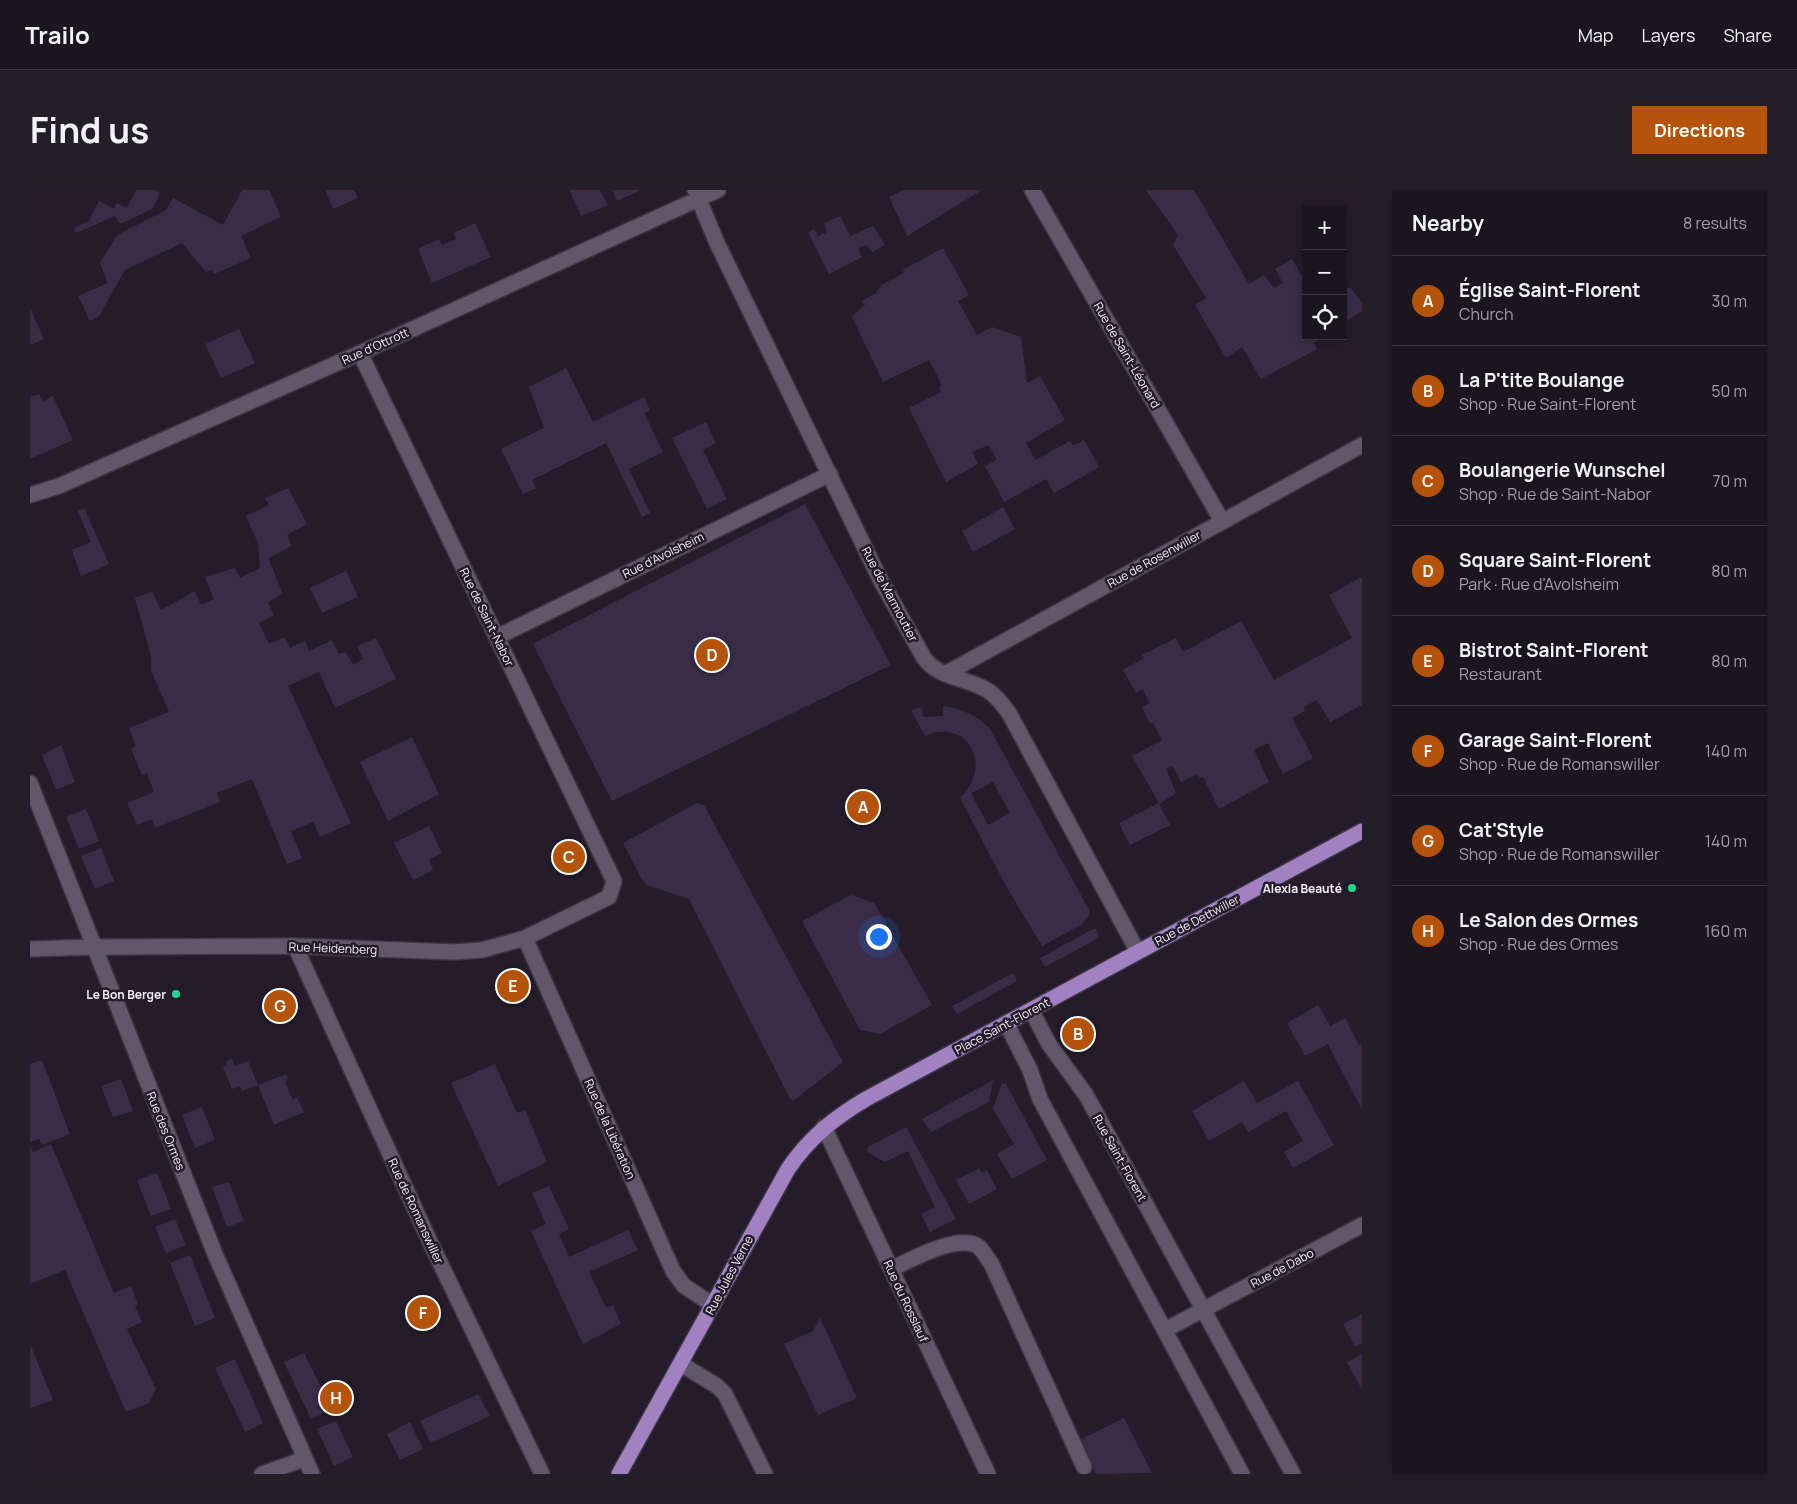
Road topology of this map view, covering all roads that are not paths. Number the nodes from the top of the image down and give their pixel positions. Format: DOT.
graph roads {
  1 [pos="718,190"];
  2 [pos="1032,190"];
  3 [pos="697,195"];
  4 [pos="360,353"];
  5 [pos="1362,444"];
  6 [pos="830,474"];
  7 [pos="30,495"];
  8 [pos="1222,521"];
  9 [pos="497,637"];
  10 [pos="945,674"];
  11 [pos="30,783"];
  12 [pos="1362,831"];
  13 [pos="614,881"];
  14 [pos="525,938"];
  15 [pos="294,946"];
  16 [pos="93,947"];
  17 [pos="30,949"];
  18 [pos="1138,952"];
  19 [pos="1031,1010"];
  20 [pos="1006,1023"];
  21 [pos="866,1099"];
  22 [pos="824,1127"];
  23 [pos="1362,1225"];
  24 [pos="891,1269"];
  25 [pos="713,1305"];
  26 [pos="1203,1310"];
  27 [pos="1165,1330"];
  28 [pos="681,1364"];
  29 [pos="304,1459"];
  30 [pos="1084,1467"];
  31 [pos="262,1474"];
  32 [pos="312,1474"];
  33 [pos="542,1474"];
  34 [pos="619,1474"];
  35 [pos="765,1474"];
  36 [pos="988,1474"];
  37 [pos="1242,1474"];
  38 [pos="1293,1474"];
  1 -- 3 [label="street, Rue d'Ottrott"];
  2 -- 8 [label="street, Rue de Saint-Léonard"];
  3 -- 4 [label="street, Rue d'Ottrott"];
  3 -- 6 [label="street, Rue de Marmoutier"];
  4 -- 7 [label="street, Rue d'Ottrott"];
  4 -- 9 [label="street, Rue de Saint-Nabor"];
  5 -- 8 [label="street, Rue de Rosenwiller"];
  6 -- 9 [label="street, Rue d'Avolsheim"];
  6 -- 10 [label="street, Rue de Marmoutier"];
  8 -- 10 [label="street, Rue de Rosenwiller"];
  9 -- 13 [label="street, Rue de Saint-Nabor"];
  10 -- 18 [label="street, Rue de Marmoutier"];
  11 -- 16 [label="street, Rue des Ormes"];
  12 -- 18 [label="main road, Rue de Dettwiller"];
  13 -- 14 [label="street, Rue Heidenberg"];
  14 -- 15 [label="street, Rue Heidenberg"];
  14 -- 25 [label="street, Rue de la Libération"];
  15 -- 16 [label="street, Rue Heidenberg"];
  15 -- 33 [label="street, Rue de Romanswiller"];
  16 -- 17 [label="street, Rue Heidenberg"];
  16 -- 29 [label="street, Rue des Ormes"];
  18 -- 19 [label="main road, Place Saint-Florent"];
  19 -- 20 [label="main road, Place Saint-Florent"];
  19 -- 26 [label="street, Rue Saint-Florent"];
  20 -- 21 [label="main road, Place Saint-Florent"];
  20 -- 27 [label="street"];
  21 -- 22 [label="main road, Rue Jules Verne"];
  22 -- 24 [label="street, Rue du Rosslauf"];
  22 -- 25 [label="main road, Rue Jules Verne"];
  23 -- 26 [label="street, Rue de Dabo"];
  24 -- 30 [label="street"];
  24 -- 36 [label="street, Rue du Rosslauf"];
  25 -- 28 [label="main road, Rue Jules Verne"];
  26 -- 27 [label="street"];
  26 -- 38 [label="street, Rue Saint-Florent"];
  27 -- 37 [label="street"];
  28 -- 34 [label="main road, Rue Jules Verne"];
  28 -- 35 [label="street"];
  29 -- 31 [label="street"];
  29 -- 32 [label="street, Rue des Ormes"];
}
